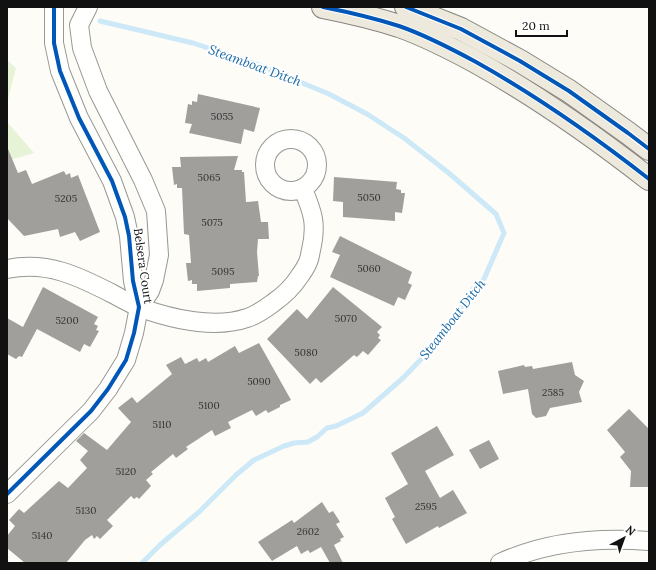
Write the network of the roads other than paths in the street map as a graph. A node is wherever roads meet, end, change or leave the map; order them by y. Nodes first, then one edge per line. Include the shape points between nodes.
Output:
1 (54, 7) edge
2 (88, 7) edge
3 (323, 7) edge
4 (406, 7) edge
5 (649, 149) edge
6 (649, 179) edge
7 (303, 189) dead end
8 (7, 269) edge
9 (139, 307) junction
10 (7, 494) edge
11 (649, 541) edge
12 (500, 563) edge

1 - 9 street, Belsera Court via 54,43 60,71 80,118 112,181 126,217 133,281
2 - 9 street, Belsera Court via 80,25 82,48 98,91 156,211 159,255 156,274 150,291
3 - 6 main road via 400,26 453,50 506,78 548,105 601,141
4 - 5 main road via 460,29 520,61 569,91
7 - 9 street via 314,221 314,238 308,262 296,282 282,297 248,318 229,323 175,319
8 - 9 street via 46,267 68,273
9 - 10 street, Belsera Court via 126,360 108,389 91,411
11 - 12 street via 582,541 549,546

